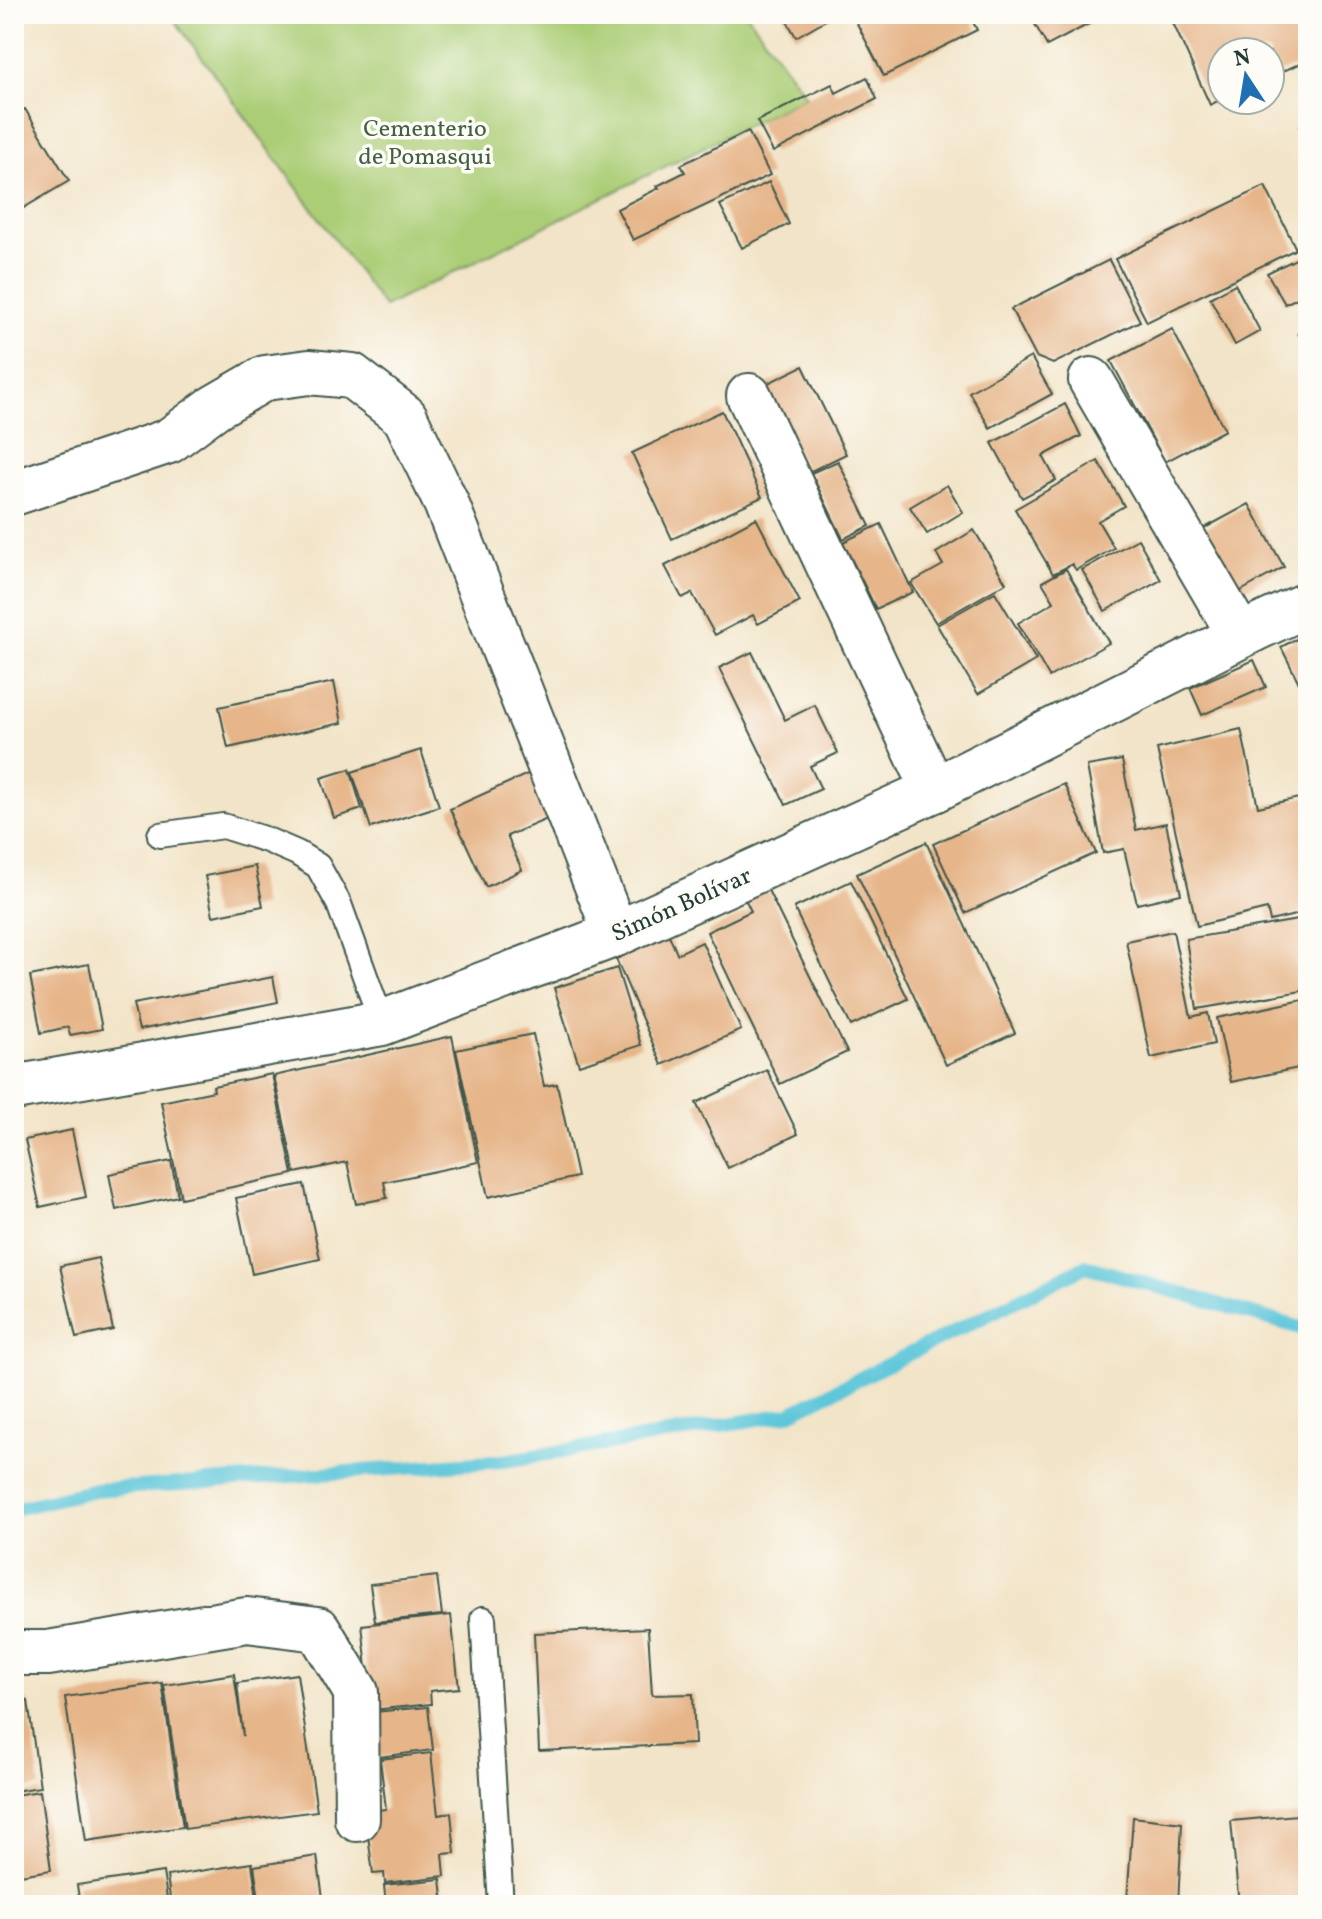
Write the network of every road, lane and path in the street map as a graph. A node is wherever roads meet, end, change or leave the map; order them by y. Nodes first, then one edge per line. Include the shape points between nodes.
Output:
1 (1091, 380) dead end
2 (749, 396) dead end
3 (14, 493) edge
4 (1308, 604) edge
5 (1252, 630) junction
6 (934, 790) junction
7 (160, 835) dead end
8 (616, 934) junction
9 (382, 1023) junction
10 (14, 1088) edge
11 (483, 1619) dead end
12 (14, 1653) edge
13 (357, 1819) dead end
14 (501, 1905) edge

1 - 5 street via 1238,632
2 - 6 street
3 - 8 street via 169,441 265,378 309,372 352,376 405,417 446,503
4 - 5 street, Simón Bolívar
5 - 6 street, Simón Bolívar
6 - 8 street, Simón Bolívar
7 - 9 lane via 223,826 287,848 318,866 339,904
8 - 9 street, Simón Bolívar
9 - 10 street, Simón Bolívar
11 - 14 lane
12 - 13 street via 48,1653 247,1620 318,1629 356,1692

